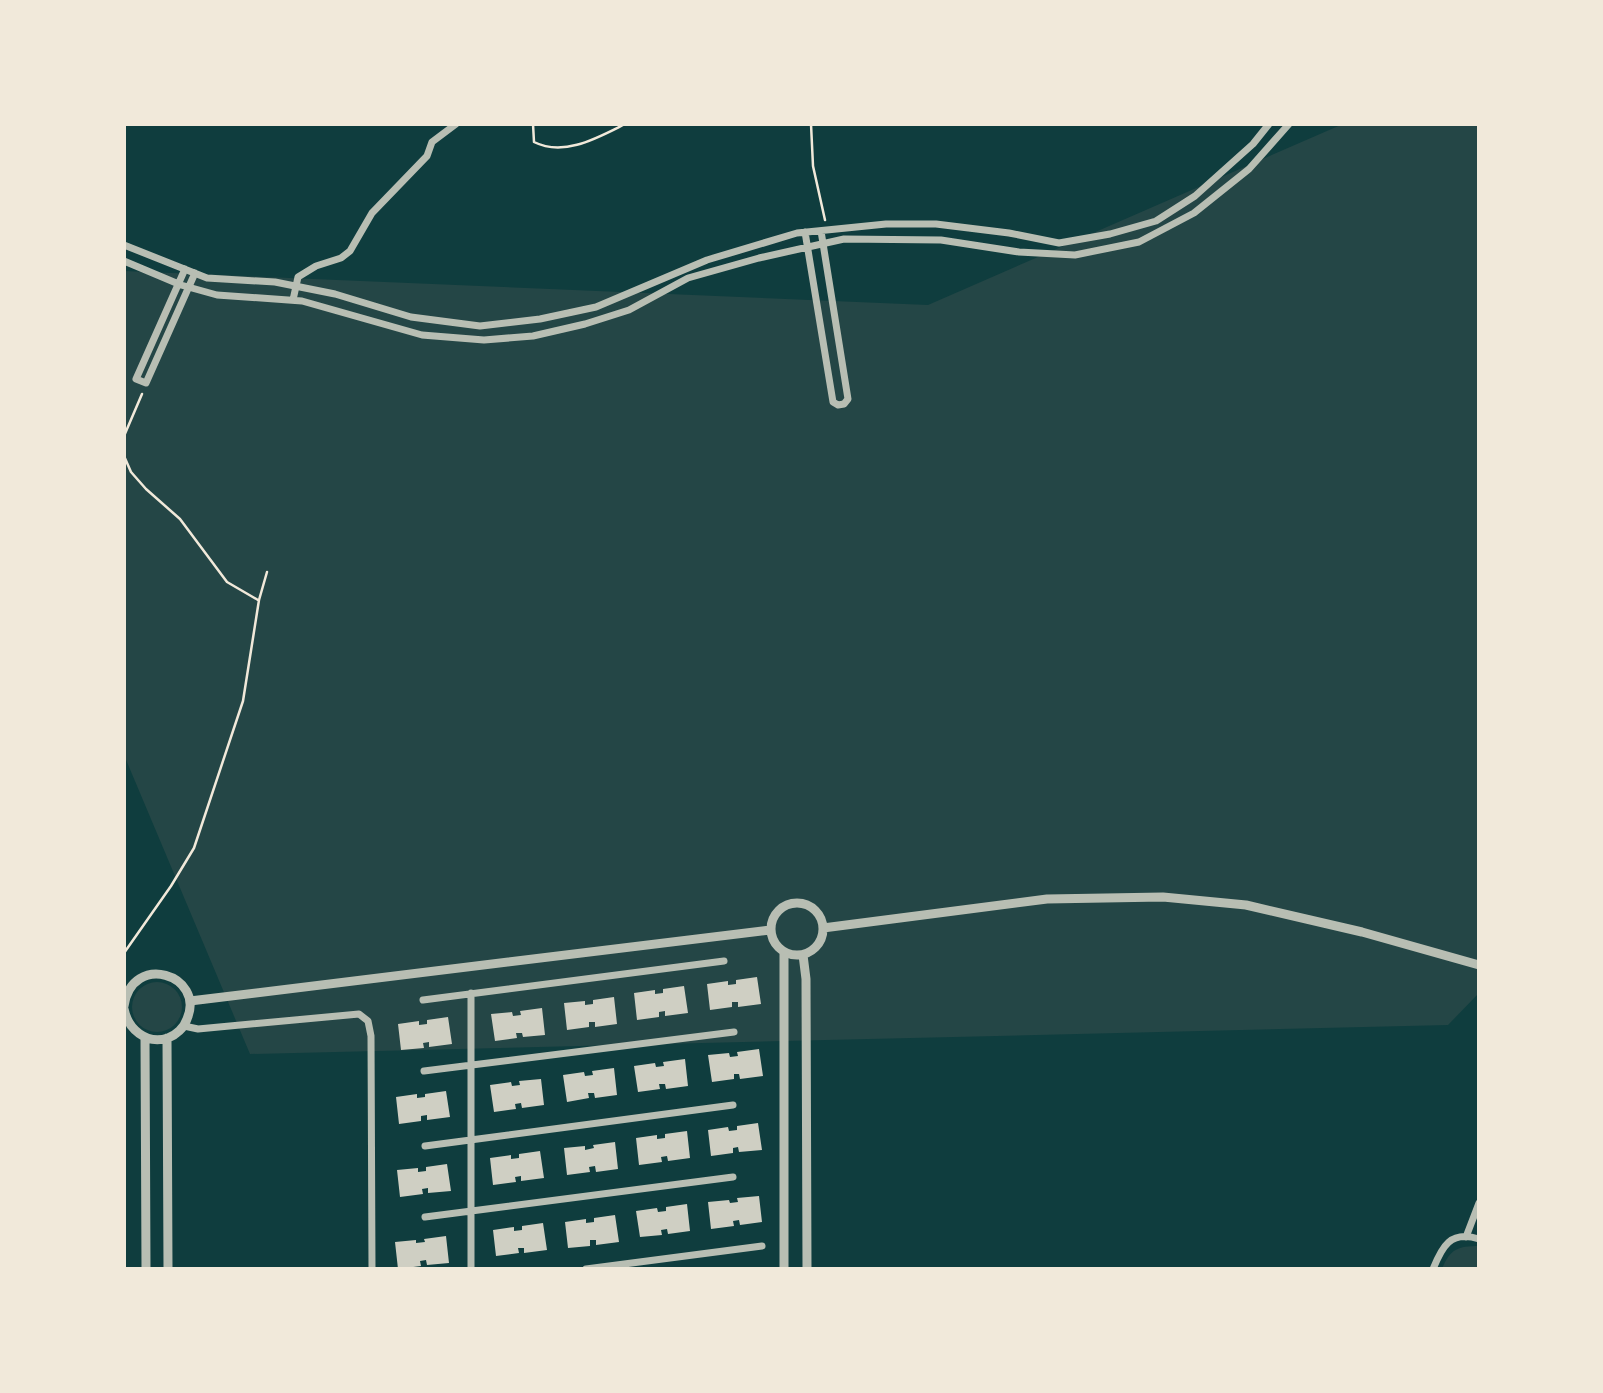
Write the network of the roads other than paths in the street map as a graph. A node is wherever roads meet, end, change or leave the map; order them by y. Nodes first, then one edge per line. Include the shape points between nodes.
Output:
1 (456, 124) edge
2 (1269, 124) edge
3 (1289, 124) edge
4 (824, 230) junction
5 (805, 232) junction
6 (823, 244) junction
7 (124, 245) edge
8 (808, 247) junction
9 (124, 261) edge
10 (185, 269) junction
11 (195, 273) junction
12 (178, 284) junction
13 (297, 286) junction
14 (189, 287) junction
15 (293, 300) junction
16 (823, 928) junction
17 (770, 930) junction
18 (784, 953) junction
19 (803, 955) junction
20 (724, 961) dead end
21 (1479, 964) edge
22 (471, 993) junction
23 (423, 999) dead end
24 (190, 1001) junction
25 (124, 1007) edge
26 (184, 1026) junction
27 (734, 1031) dead end
28 (145, 1037) junction
29 (167, 1038) junction
30 (471, 1065) junction
31 (424, 1071) dead end
32 (733, 1105) dead end
33 (471, 1139) junction
34 (425, 1146) dead end
35 (733, 1177) dead end
36 (1479, 1203) edge
37 (471, 1211) junction
38 (425, 1217) dead end
39 (1466, 1237) junction
40 (1479, 1239) edge
41 (762, 1246) dead end
42 (146, 1269) edge
43 (168, 1269) edge
44 (373, 1269) edge
45 (471, 1269) edge
46 (586, 1269) edge
47 (784, 1269) edge
48 (807, 1269) edge
49 (1433, 1269) edge

1 - 13 street via 432,142 427,156 372,213 350,251 298,276
2 - 4 street via 1195,196 1156,221 1110,233 1059,243 936,224
3 - 6 street via 1249,169 1194,213 1139,242 1075,255 941,240 844,239
4 - 5 street
4 - 6 street
5 - 8 street
5 - 13 street via 707,260 596,307 480,326 411,317
6 - 8 street
6 - 8 street via 848,399 844,404 833,402
7 - 10 street
8 - 15 street via 688,278 629,310 534,336 484,340 422,335
9 - 12 street
10 - 11 street
10 - 12 street
11 - 13 street
11 - 14 street
12 - 14 street
12 - 14 street via 136,379 146,383
13 - 15 street
14 - 15 street via 217,295
16 - 17 street via 816,911 800,903 782,907
16 - 19 street via 818,945
16 - 21 street via 1047,898 1163,897 1246,905
17 - 18 street
17 - 24 street
18 - 19 street
18 - 47 street
19 - 48 street
20 - 22 street
22 - 23 street
22 - 30 street
24 - 25 street via 179,982 159,974 138,979
24 - 26 street
25 - 28 street via 130,1026
26 - 29 street
26 - 44 street via 198,1029 359,1014 368,1021
27 - 30 street
28 - 29 street
28 - 42 street
29 - 43 street
30 - 31 street
30 - 33 street
32 - 33 street
33 - 34 street
33 - 37 street
35 - 37 street
36 - 39 street
37 - 38 street
37 - 45 street
39 - 40 street
39 - 49 street via 1443,1245
41 - 46 street

